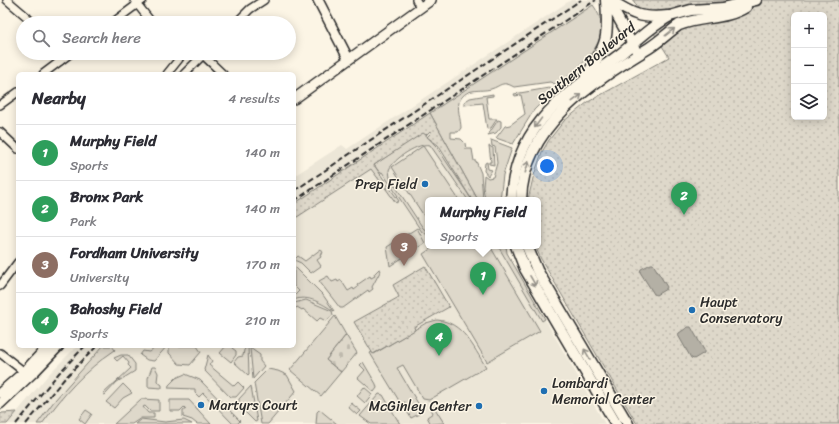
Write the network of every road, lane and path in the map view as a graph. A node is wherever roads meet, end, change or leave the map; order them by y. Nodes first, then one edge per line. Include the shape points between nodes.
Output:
1 (7, 0) edge
2 (264, 0) edge
3 (318, 0) edge
4 (431, 0) edge
5 (608, 0) edge
6 (756, 0) edge
7 (138, 1) edge
8 (418, 4) edge
9 (28, 16) edge
10 (120, 16) edge
11 (148, 16) edge
12 (243, 16) edge
13 (670, 16) junction
14 (632, 44) junction
15 (638, 54) junction
16 (348, 58) junction
17 (178, 60) edge
18 (198, 60) edge
19 (210, 60) edge
20 (60, 61) edge
21 (46, 72) edge
22 (169, 72) edge
23 (186, 72) edge
24 (221, 72) edge
25 (580, 84) junction
26 (296, 91) edge
27 (16, 93) edge
28 (296, 98) edge
29 (0, 105) edge
30 (0, 132) edge
31 (16, 147) edge
32 (512, 197) edge
33 (521, 197) edge
34 (517, 249) edge
35 (528, 249) edge
36 (16, 265) edge
37 (0, 286) edge
38 (46, 348) edge
39 (57, 348) edge
40 (0, 353) edge
41 (27, 374) junction
42 (0, 393) edge
43 (0, 404) edge
44 (616, 424) edge
45 (628, 424) edge

1 - 9 street
2 - 12 street
3 - 16 main road
4 - 8 main road
5 - 13 main road via 636,16
5 - 14 main road
5 - 25 main road via 606,41 601,54
6 - 13 main road, Southern Boulevard via 722,8 691,10
15 -> 6 main road, Southern Boulevard via 679,26 690,21 731,14
7 - 10 street
7 - 11 street
8 - 16 main road
13 - 14 main road, Southern Boulevard
14 - 15 main road
14 - 25 main road, Southern Boulevard
33 -> 15 main road, Southern Boulevard via 530,159 547,127 573,101
16 - 26 main road via 342,58
16 - 28 main road via 345,63
17 - 22 street
18 - 23 street
19 - 24 street
20 - 21 street
25 -> 32 main road, Southern Boulevard via 552,107 529,138 516,170
27 - 29 street
30 - 31 street
34 -> 44 main road via 525,269
45 -> 35 main road via 537,270
36 - 37 street
38 - 41 main road
39 - 41 main road
40 - 41 street
41 - 42 main road
41 - 43 main road

